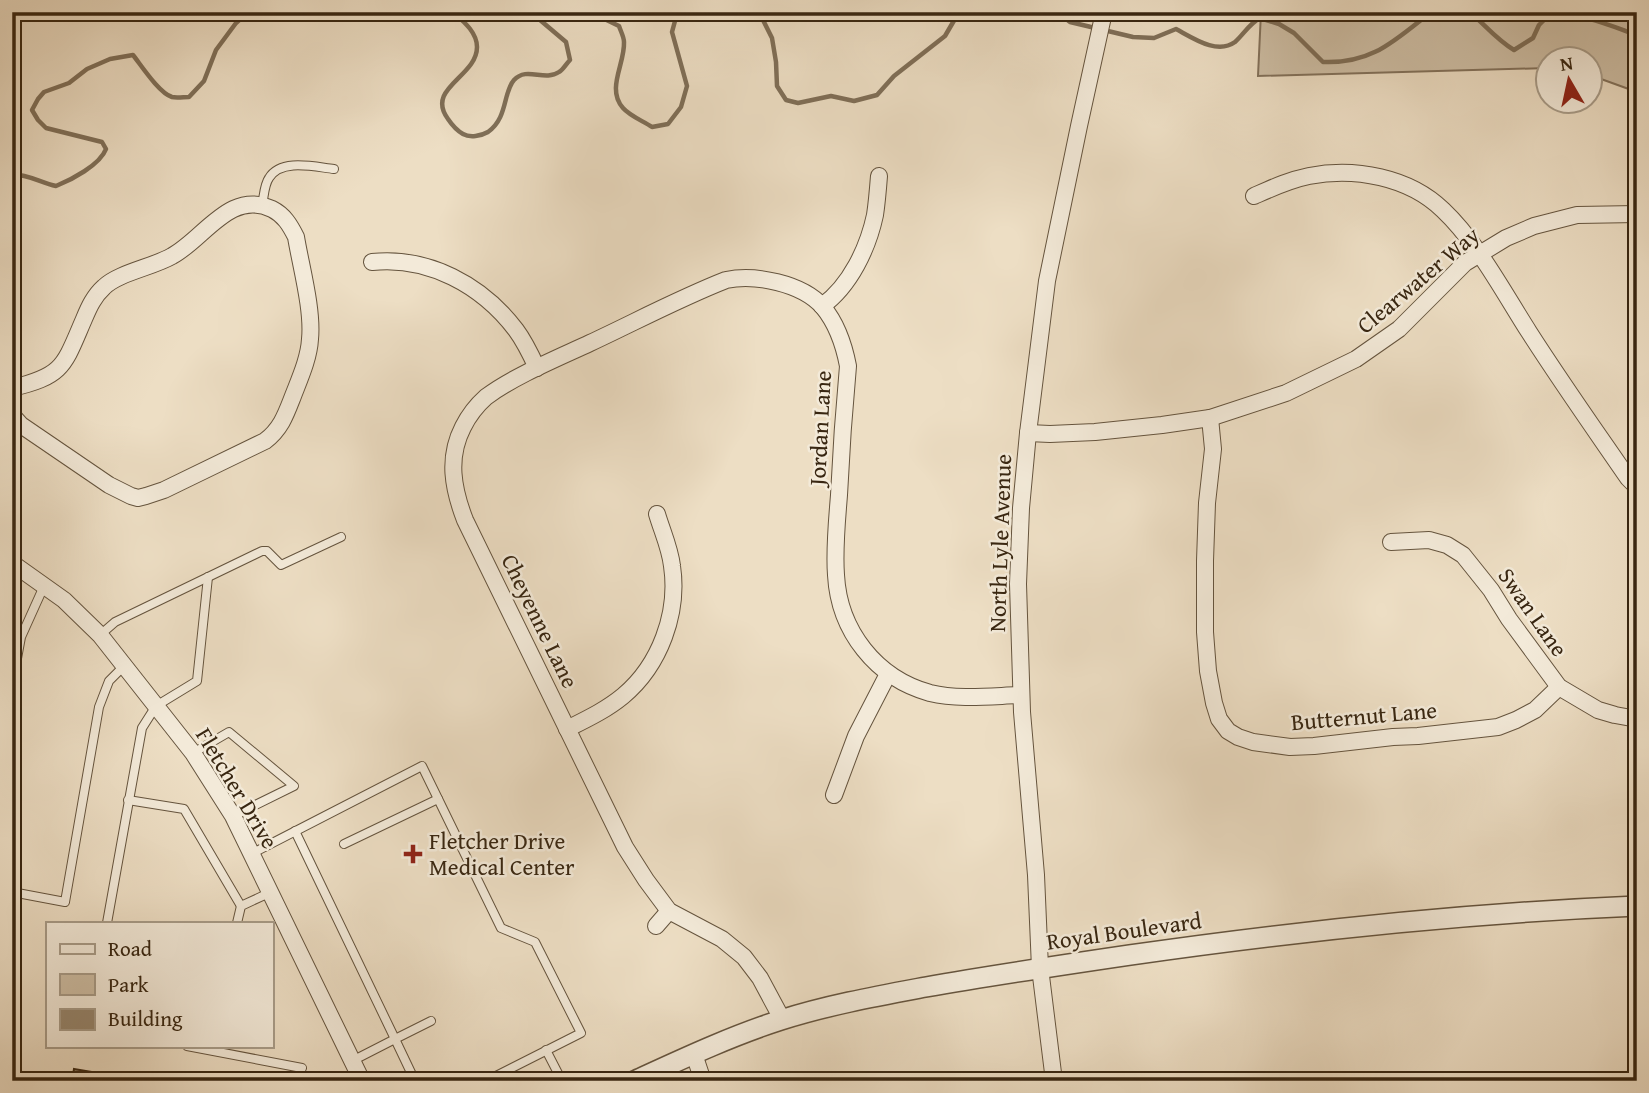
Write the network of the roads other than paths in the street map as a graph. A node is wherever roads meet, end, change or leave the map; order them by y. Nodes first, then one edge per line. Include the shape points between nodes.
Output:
1 (1104, 12) edge
2 (334, 169) dead end
3 (879, 176) dead end
4 (1254, 196) dead end
5 (262, 205) junction
6 (1637, 214) edge
7 (1478, 254) junction
8 (372, 262) dead end
9 (822, 306) junction
10 (537, 368) junction
11 (12, 388) edge
12 (12, 415) edge
13 (1210, 418) junction
14 (1028, 433) junction
15 (1637, 486) edge
16 (657, 514) dead end
17 (341, 537) dead end
18 (1391, 542) dead end
19 (12, 563) edge
20 (208, 577) junction
21 (44, 586) junction
22 (100, 635) junction
23 (123, 667) junction
24 (888, 674) junction
25 (12, 685) edge
26 (1559, 687) junction
27 (1021, 695) junction
28 (156, 706) junction
29 (1637, 719) edge
30 (567, 729) junction
31 (193, 752) junction
32 (834, 795) dead end
33 (438, 799) junction
34 (128, 800) junction
35 (233, 816) junction
36 (295, 831) junction
37 (344, 844) dead end
38 (251, 854) junction
39 (12, 892) edge
40 (269, 892) junction
41 (241, 906) junction
42 (1637, 906) edge
43 (669, 911) junction
44 (107, 922) edge
45 (237, 922) edge
46 (656, 926) dead end
47 (1040, 968) junction
48 (782, 1019) junction
49 (431, 1021) dead end
50 (395, 1039) junction
51 (214, 1048) edge
52 (547, 1050) junction
53 (694, 1054) junction
54 (352, 1061) junction
55 (302, 1068) dead end
56 (362, 1081) edge
57 (415, 1081) edge
58 (486, 1081) edge
59 (562, 1081) edge
60 (634, 1081) edge
61 (703, 1081) edge
62 (1054, 1081) edge

1 - 14 street, North Lyle Avenue via 1047,281
2 - 5 lane via 279,168 268,178
3 - 9 street via 875,214 863,253 840,289
4 - 7 street via 1309,176 1365,174 1388,179 1426,196 1444,211
5 - 11 street via 232,208 182,251 106,285 90,304 64,363 35,383
5 - 12 street via 280,214 296,237 311,338 283,420 265,441 138,498 119,492
6 - 7 street, Clearwater Way via 1577,215 1550,221
7 - 13 street, Clearwater Way via 1399,329 1356,359 1286,393
7 - 15 street
8 - 10 street via 402,261 466,283 515,329
9 - 10 street, Jordan Lane via 812,297 767,279 739,277
9 - 24 street, Jordan Lane via 837,329 848,366 835,555 838,595 851,631
10 - 30 street, Cheyenne Lane via 496,390 475,408 454,452 454,484 465,520
13 - 14 street, Clearwater Way via 1095,432
13 - 26 street, Butternut Lane via 1213,449 1207,503 1205,632 1214,703 1228,731 1253,741 1314,747 1497,727 1535,710
14 - 27 street, North Lyle Avenue via 1018,584
16 - 30 street via 674,576 671,617 658,651 623,696
17 - 20 lane via 281,565 262,551
18 - 26 street, Swan Lane via 1429,540 1463,555
19 - 21 street, Fletcher Drive
20 - 22 lane via 115,622
20 - 28 lane via 197,681
21 - 22 street, Fletcher Drive
21 - 25 lane via 21,637
22 - 23 street, Fletcher Drive
23 - 28 street, Fletcher Drive
23 - 39 lane via 109,681 99,707 65,902
24 - 27 street, Jordan Lane via 939,694
24 - 32 street via 856,736
26 - 29 street, Swan Lane via 1598,710
27 - 47 street, North Lyle Avenue
28 - 31 street, Fletcher Drive
28 - 34 lane via 142,728
30 - 43 street, Cheyenne Lane via 625,848
31 - 35 street, Fletcher Drive
31 - 35 lane via 229,732 294,786
33 - 36 lane via 422,766
33 - 37 lane
33 - 52 lane via 501,928 535,942 581,1033
34 - 41 lane via 184,809
34 - 44 lane
35 - 38 street, Fletcher Drive
36 - 38 lane
36 - 50 lane
38 - 40 street, Fletcher Drive
40 - 41 lane
40 - 54 street, Fletcher Drive
41 - 45 lane
42 - 47 street, Royal Boulevard via 1360,925
43 - 46 street
43 - 48 street, Cheyenne Lane via 722,939 744,957
47 - 48 street, Royal Boulevard via 881,995
47 - 62 street, North Lyle Avenue
48 - 53 street, Royal Boulevard
49 - 50 lane
50 - 54 lane
50 - 57 lane
51 - 55 lane
52 - 58 lane
52 - 59 lane
53 - 60 street, Royal Boulevard
53 - 61 street
54 - 56 street, Fletcher Drive

